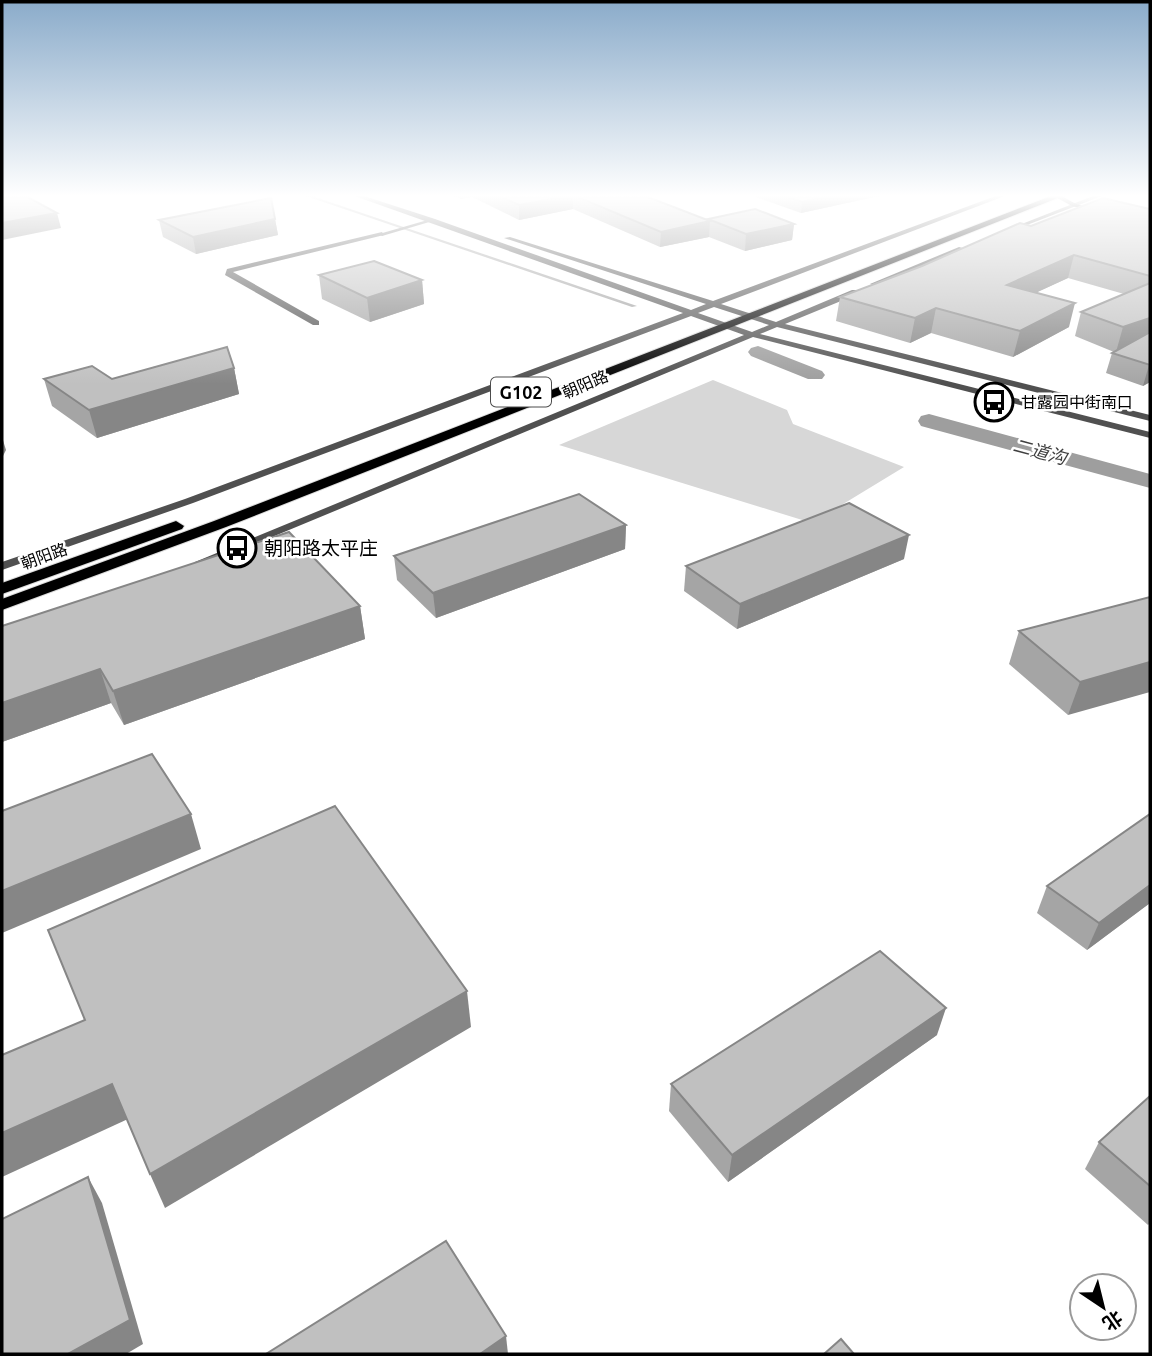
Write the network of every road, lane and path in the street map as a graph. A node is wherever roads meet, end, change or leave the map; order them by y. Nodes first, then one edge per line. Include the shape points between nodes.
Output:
1 (285, 257) edge
2 (534, 257) edge
3 (567, 257) edge
4 (836, 257) edge
5 (871, 257) edge
6 (900, 257) edge
7 (941, 257) edge
8 (710, 304) junction
9 (731, 310) junction
10 (685, 313) junction
11 (751, 316) junction
12 (707, 320) junction
13 (316, 323) dead end
14 (775, 324) junction
15 (727, 326) junction
16 (750, 334) junction
17 (1150, 418) edge
18 (1150, 435) edge
19 (2, 566) edge
20 (188, 567) edge
21 (2, 589) edge
22 (2, 605) edge

1 - 13 street via 230,271 229,275
2 - 10 street
3 - 8 street
4 - 8 street, 朝阳路
5 - 9 highway, 朝阳路 / G102
6 - 11 highway, 朝阳路 / G102
7 - 14 street, 朝阳路
8 - 9 street
8 - 10 street, 朝阳路
9 - 11 street
9 - 12 highway, 朝阳路 / G102
10 - 12 street
10 - 19 street, 朝阳路
11 - 14 street
11 - 15 highway, 朝阳路 / G102
12 - 15 street
12 - 21 highway, 朝阳路 / G102
14 - 16 street, 朝阳路
14 - 17 street
15 - 16 street
15 - 22 highway, 朝阳路 / G102
16 - 18 street
16 - 20 street, 朝阳路

